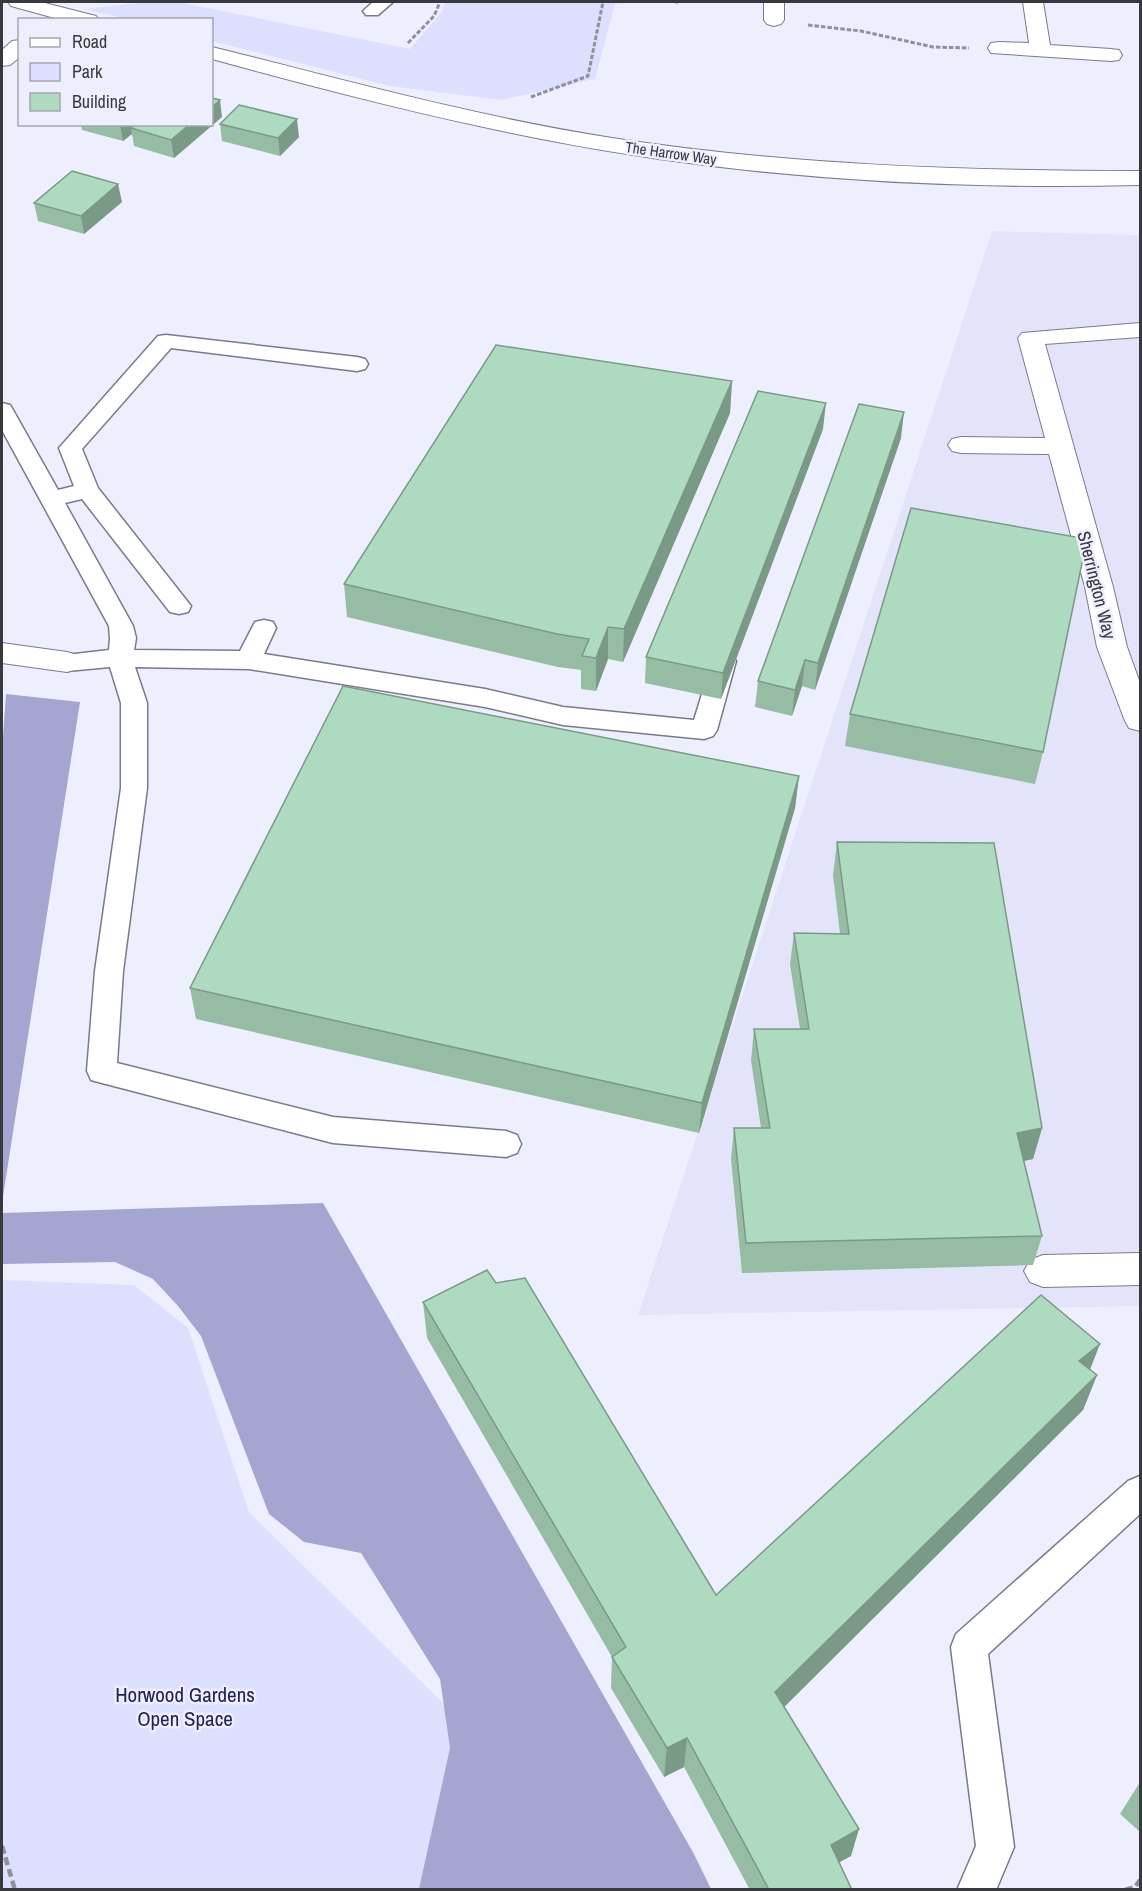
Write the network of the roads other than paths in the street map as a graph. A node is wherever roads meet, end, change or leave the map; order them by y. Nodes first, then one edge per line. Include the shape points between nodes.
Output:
1 (18, 2) edge
2 (1033, 2) edge
3 (58, 16) edge
4 (74, 18) edge
5 (18, 48) edge
6 (999, 48) road end
7 (1040, 50) junction
8 (213, 53) edge
9 (1111, 55) dead end
10 (2, 60) edge
11 (1140, 178) edge
12 (1140, 330) edge
13 (357, 364) dead end
14 (2, 410) edge
15 (961, 445) dead end
16 (1062, 446) junction
17 (87, 489) junction
18 (51, 499) junction
19 (179, 606) dead end
20 (264, 628) dead end
21 (731, 640) edge
22 (2, 653) edge
23 (120, 658) junction
24 (249, 660) junction
25 (67, 662) joint
26 (1140, 721) edge
27 (506, 1144) dead end
28 (1140, 1269) edge
29 (1042, 1271) edge
30 (1140, 1492) edge
31 (976, 1890) edge

1 - 3 street
2 - 7 street
3 - 4 street
5 - 10 street
6 - 7 street
7 - 9 street
8 - 11 street, The Harrow Way via 418,106 666,153 873,173
12 - 16 street, Sherrington Way via 1031,338
13 - 17 lane via 166,340 70,448
14 - 18 lane
15 - 16 street
16 - 26 street, Sherrington Way via 1112,647
17 - 18 lane
17 - 19 lane
18 - 23 lane via 121,626
20 - 24 lane
21 - 24 lane via 704,730 563,716 485,698
22 - 25 street
23 - 24 lane
23 - 25 lane
23 - 27 lane via 134,703 134,788 109,971 102,1071 333,1130
28 - 29 street
30 - 31 lane via 969,1647 995,1847

